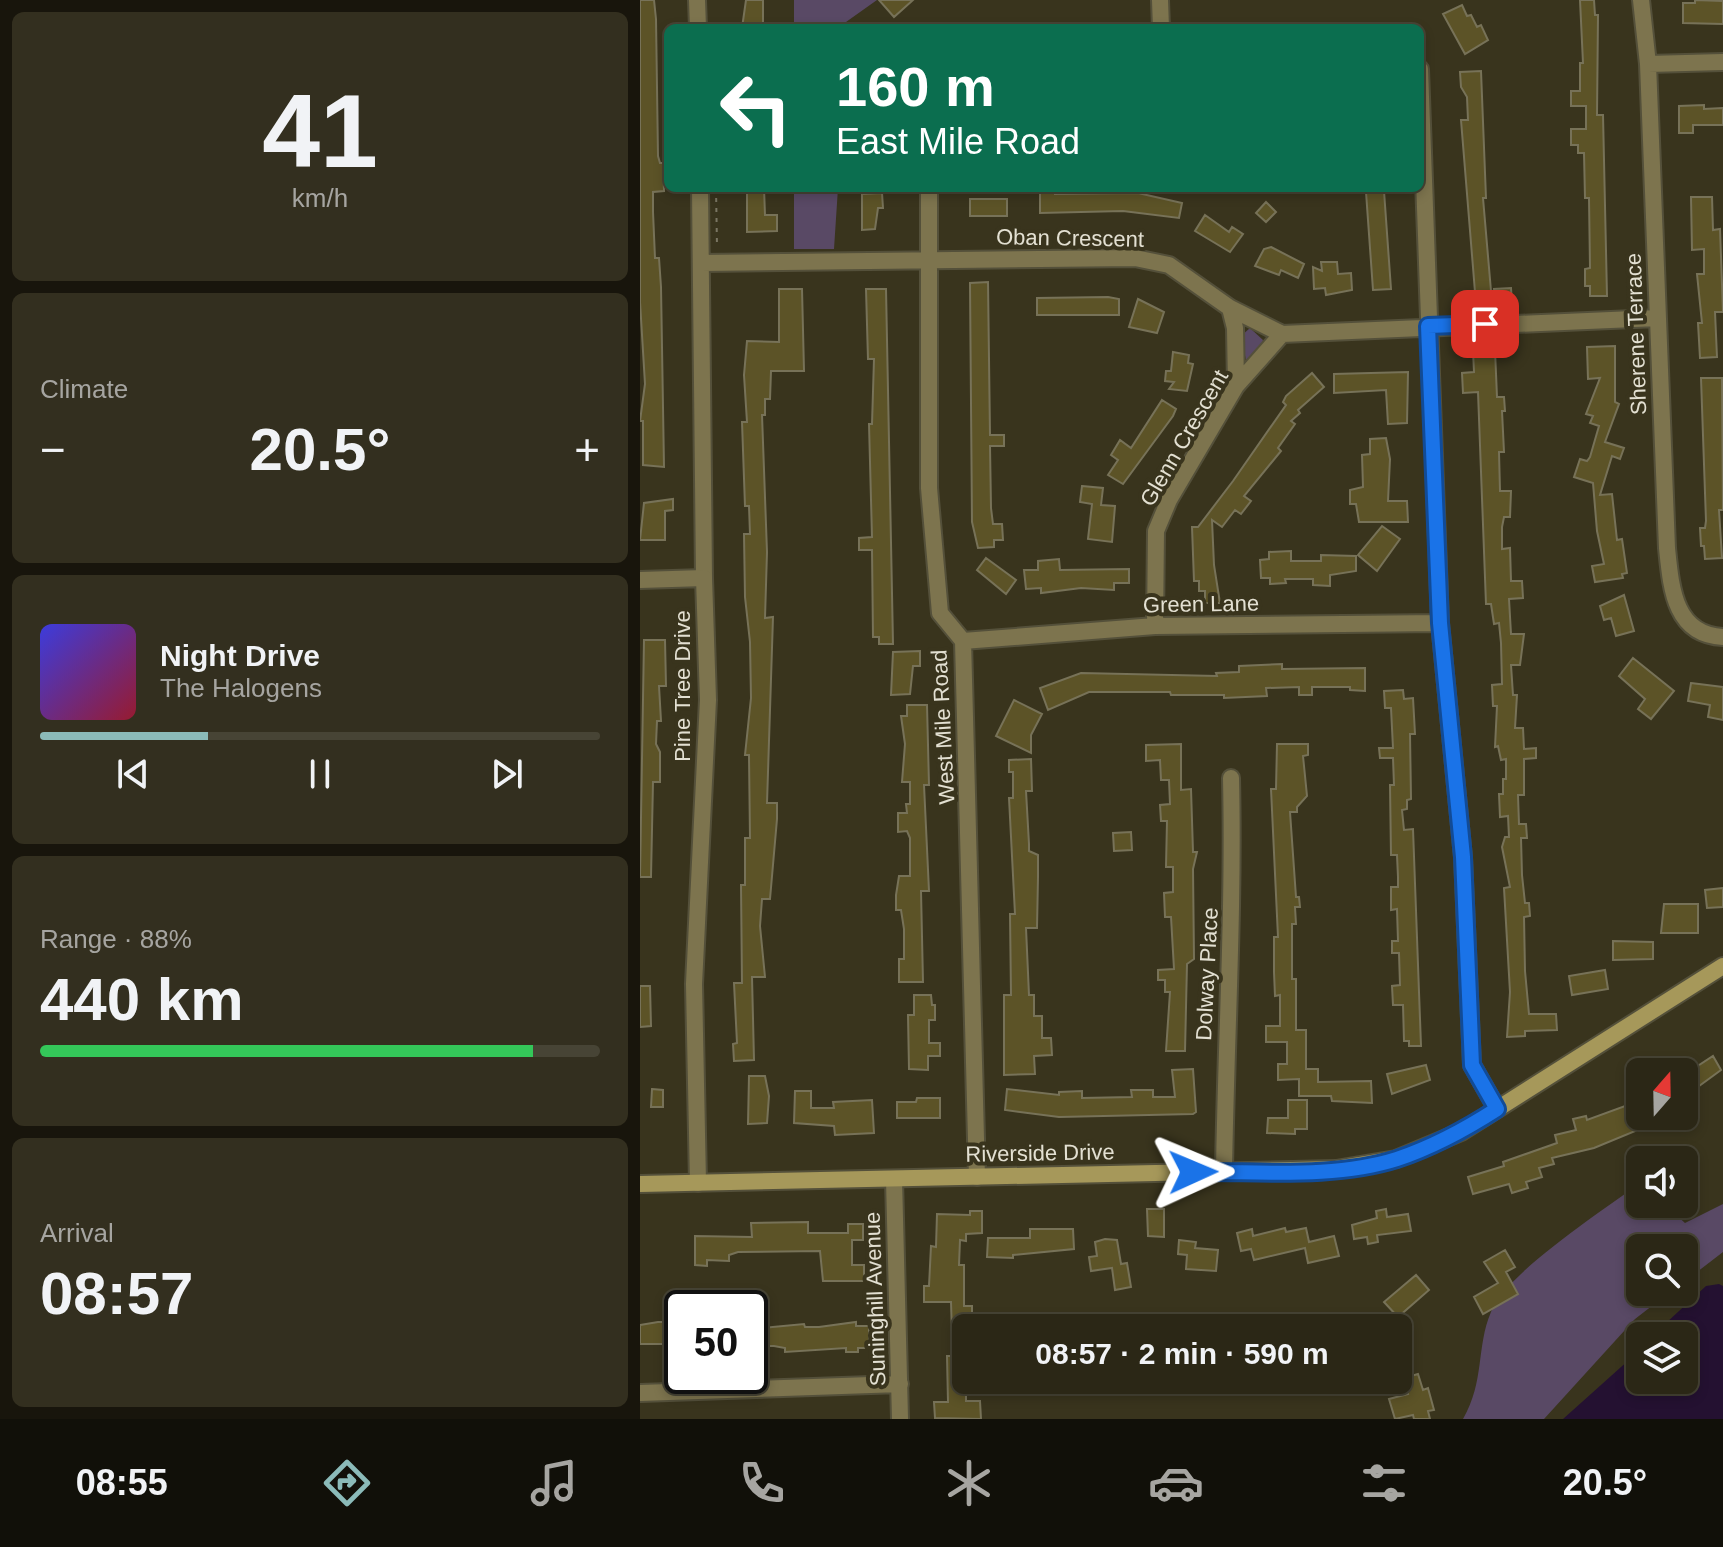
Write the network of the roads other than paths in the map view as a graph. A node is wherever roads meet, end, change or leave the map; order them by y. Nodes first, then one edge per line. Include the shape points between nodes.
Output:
1 (697, 0) edge
2 (1160, 0) edge
3 (1641, 0) edge
4 (698, 24) edge
5 (1161, 24) edge
6 (1723, 62) edge
7 (1648, 64) junction
8 (700, 192) edge
9 (929, 192) edge
10 (1424, 192) edge
11 (929, 259) junction
12 (701, 263) junction
13 (1230, 308) junction
14 (1657, 318) junction
15 (1428, 326) junction
16 (1282, 334) junction
17 (1236, 386) junction
18 (704, 578) junction
19 (640, 580) edge
20 (1440, 623) junction
21 (1155, 626) junction
22 (1723, 637) edge
23 (963, 641) junction
24 (1231, 778) dead end
25 (1723, 966) edge
26 (1497, 1109) junction
27 (1224, 1171) junction
28 (977, 1177) junction
29 (894, 1179) junction
30 (698, 1183) junction
31 (640, 1184) edge
32 (900, 1384) junction
33 (640, 1393) edge
34 (900, 1419) edge

1 - 4 street
2 - 5 street
3 - 7 street, Sherene Terrace
6 - 7 street
7 - 14 street, Sherene Terrace
8 - 12 street, Pine Tree Drive
9 - 11 street, West Mile Road
10 - 15 street
11 - 12 street, Oban Crescent
11 - 13 street, Oban Crescent via 1135,258 1169,265
11 - 23 street, West Mile Road via 929,488 940,613
12 - 18 street, Pine Tree Drive
13 - 16 street, Oban Crescent
13 - 17 street
14 - 15 street, Oban Crescent
14 - 22 street, Sherene Terrace via 1672,594 1688,626
15 - 16 street, Oban Crescent
15 - 20 street
16 - 17 street, Glenn Crescent
17 - 21 street, Glenn Crescent via 1156,531
18 - 19 street
18 - 30 street, Pine Tree Drive via 708,700 694,984
20 - 21 street, Green Lane
20 - 26 street via 1463,857 1472,1065
21 - 23 street, Green Lane
23 - 28 street, West Mile Road
24 - 27 street, Dolway Place
25 - 26 main road, Riverside Drive
26 - 27 main road, Riverside Drive via 1461,1132 1396,1159 1336,1169
27 - 28 main road, Riverside Drive
28 - 29 main road, Riverside Drive
29 - 30 main road, Riverside Drive
29 - 32 street, Suninghill Avenue
30 - 31 main road, Riverside Drive
32 - 33 street
32 - 34 street, Suninghill Avenue

